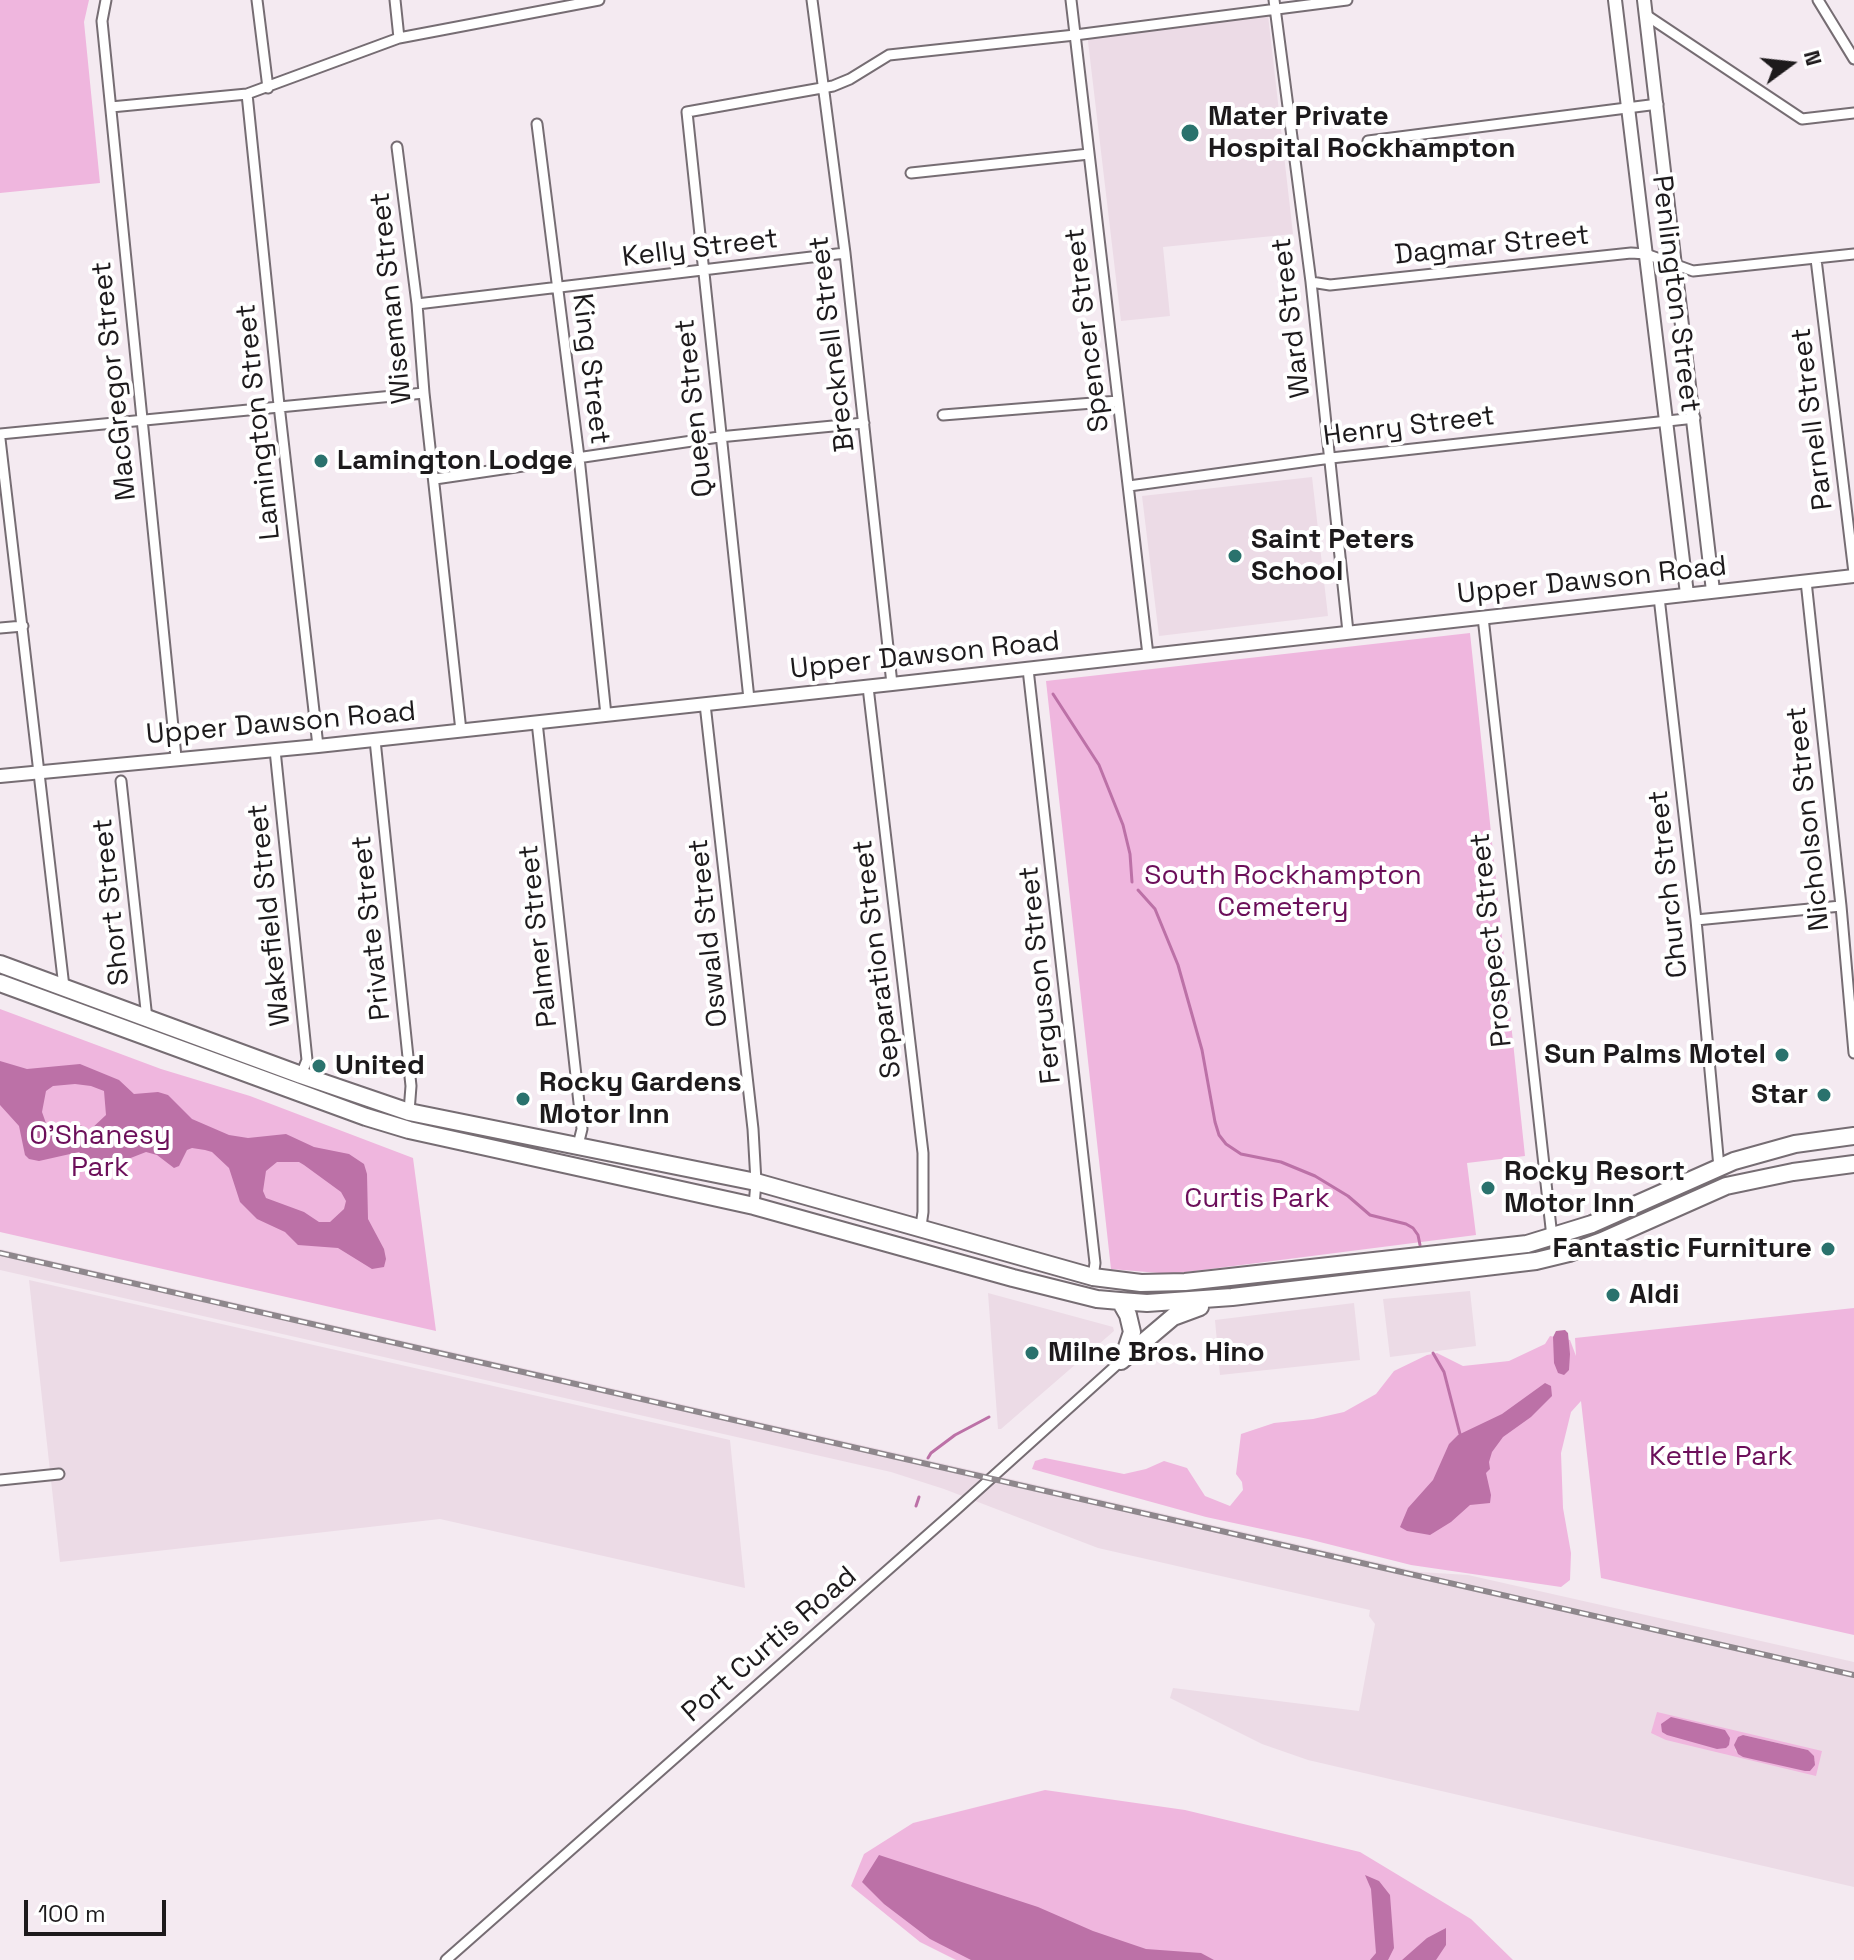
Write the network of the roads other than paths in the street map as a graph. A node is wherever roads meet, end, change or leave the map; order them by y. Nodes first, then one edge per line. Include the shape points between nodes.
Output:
1 (106, 0) edge
2 (257, 0) edge
3 (395, 0) edge
4 (531, 0) edge
5 (599, 0) edge
6 (812, 0) edge
7 (1071, 0) edge
8 (1347, 0) edge
9 (1615, 0) edge
10 (1644, 0) edge
11 (1818, 0) edge
12 (1275, 4) edge
13 (532, 12) junction
14 (1646, 15) junction
15 (1075, 35) junction
16 (399, 38) junction
17 (1854, 59) edge
18 (268, 88) junction
19 (822, 89) junction
20 (247, 94) junction
21 (1658, 104) junction
22 (111, 107) junction
23 (1627, 108) junction
24 (1854, 113) edge
25 (537, 124) dead end
26 (1368, 141) dead end
27 (397, 147) dead end
28 (1089, 154) junction
29 (911, 173) dead end
30 (845, 253) junction
31 (1646, 254) junction
32 (1854, 254) edge
33 (1816, 259) junction
34 (1676, 264) junction
35 (703, 271) junction
36 (1311, 282) junction
37 (558, 288) junction
38 (417, 304) junction
39 (424, 393) junction
40 (1118, 401) junction
41 (279, 405) junction
42 (943, 415) dead end
43 (1695, 418) junction
44 (141, 420) junction
45 (1666, 420) junction
46 (864, 423) junction
47 (0, 436) edge
48 (719, 437) junction
49 (579, 457) junction
50 (1331, 458) junction
51 (435, 479) junction
52 (1129, 486) junction
53 (3, 491) edge
54 (1854, 574) edge
55 (1806, 581) junction
56 (1713, 591) junction
57 (1687, 594) junction
58 (1659, 597) junction
59 (1483, 617) junction
60 (23, 626) junction
61 (0, 628) edge
62 (1348, 632) junction
63 (1148, 655) junction
64 (1028, 669) junction
65 (892, 684) junction
66 (868, 687) junction
67 (749, 699) junction
68 (705, 704) junction
69 (606, 715) junction
70 (537, 722) junction
71 (461, 731) junction
72 (375, 740) junction
73 (318, 746) junction
74 (275, 750) junction
75 (176, 757) junction
76 (40, 771) junction
77 (0, 776) edge
78 (121, 781) dead end
79 (1841, 906) junction
80 (1696, 920) junction
81 (0, 964) edge
82 (0, 983) edge
83 (64, 987) junction
84 (147, 1019) junction
85 (1854, 1053) edge
86 (301, 1075) junction
87 (409, 1112) junction
88 (1854, 1136) edge
89 (578, 1145) junction
90 (1854, 1164) edge
91 (1719, 1167) junction
92 (756, 1182) junction
93 (754, 1206) junction
94 (921, 1226) junction
95 (1552, 1237) junction
96 (1555, 1257) junction
97 (1093, 1277) junction
98 (1232, 1297) junction
99 (1120, 1301) junction
100 (1121, 1361) junction
101 (59, 1474) dead end
102 (0, 1480) edge
103 (812, 1637) junction
104 (821, 1648) dead end
105 (446, 1960) edge

1 - 22 street, MacGregor Street via 102,21
2 - 18 street
3 - 16 street
4 - 13 street
5 - 13 street
6 - 19 street, Brecknell Street
7 - 15 street, Spencer Street
8 - 12 street
9 - 23 street, Penlington Street
10 - 14 street, Penlington Street
11 - 17 street
12 - 15 street
12 - 36 street, Ward Street
13 - 16 street
14 - 21 street, Penlington Street
14 - 24 street via 1802,119
15 - 19 street via 889,55
15 - 28 street, Spencer Street
16 - 18 street
18 - 20 street
19 - 30 street, Brecknell Street
19 - 35 street, Queen Street via 687,112
20 - 22 street
20 - 41 street, Lamington Street
21 - 23 street
21 - 34 street, Penlington Street
22 - 44 street, MacGregor Street
23 - 26 street
23 - 31 street, Penlington Street
25 - 37 street, King Street
27 - 38 street, Wiseman Street
28 - 29 street
28 - 40 street, Spencer Street
30 - 35 street, Kelly Street
30 - 46 street, Brecknell Street
31 - 34 street, Dagmar Street
31 - 36 street, Dagmar Street via 1330,285
31 - 45 street, Penlington Street
32 - 33 street, Dagmar Street
33 - 34 street, Dagmar Street via 1701,271
33 - 54 street, Parnell Street
34 - 43 street, Penlington Street
35 - 37 street, Kelly Street
35 - 48 street, Queen Street
36 - 50 street, Ward Street
37 - 38 street, Kelly Street
37 - 49 street, King Street
38 - 39 street, Wiseman Street
39 - 41 street
39 - 51 street, Wiseman Street
40 - 42 street
40 - 52 street, Spencer Street
41 - 44 street
41 - 73 street, Lamington Street
43 - 45 street, Henry Street
43 - 56 street, Penlington Street
44 - 47 street
44 - 75 street, MacGregor Street
45 - 50 street, Henry Street
45 - 57 street, Penlington Street
46 - 48 street
46 - 65 street, Brecknell Street
47 - 53 street
48 - 49 street
48 - 67 street, Queen Street
49 - 51 street
49 - 69 street, King Street
50 - 52 street, Henry Street
50 - 62 street, Ward Street
51 - 71 street, Wiseman Street
52 - 63 street, Spencer Street
53 - 60 street
54 - 55 street, Upper Dawson Road
55 - 56 street, Upper Dawson Road
55 - 79 street, Nicholson Street
56 - 57 street, Upper Dawson Road
57 - 58 street, Upper Dawson Road
58 - 59 street, Upper Dawson Road
58 - 80 street, Church Street
59 - 62 street, Upper Dawson Road
59 - 95 street, Prospect Street
60 - 61 street
60 - 76 street
62 - 63 street, Upper Dawson Road
63 - 64 street, Upper Dawson Road
64 - 65 street, Upper Dawson Road
64 - 97 street, Ferguson Street
65 - 66 street, Upper Dawson Road
66 - 67 street, Upper Dawson Road
66 - 94 street, Separation Street via 923,1153
67 - 68 street, Upper Dawson Road
68 - 69 street, Upper Dawson Road
68 - 92 street, Oswald Street
69 - 70 street, Upper Dawson Road
70 - 71 street, Upper Dawson Road
70 - 89 street, Palmer Street via 582,1129
71 - 72 street, Upper Dawson Road
72 - 73 street, Upper Dawson Road
72 - 87 street, Private Street via 411,1086
73 - 74 street, Upper Dawson Road
74 - 75 street, Upper Dawson Road
74 - 86 street, Wakefield Street via 307,1060
75 - 76 street, Upper Dawson Road
76 - 77 street, Upper Dawson Road
76 - 83 street
78 - 84 street, Short Street
79 - 80 street
79 - 85 street, Nicholson Street
80 - 91 street, Church Street
81 - 83 highway
82 - 93 highway via 409,1130
83 - 84 highway
84 - 86 highway
86 - 87 highway
87 - 89 highway
88 - 91 highway via 1782,1147
89 - 92 highway
90 - 96 highway via 1726,1186
91 - 95 highway via 1616,1215
92 - 93 street, Oswald Street
92 - 94 highway
93 - 99 highway
94 - 97 highway
95 - 96 highway, Prospect Street
95 - 97 highway via 1501,1248 1185,1282
96 - 98 highway
98 - 99 highway
98 - 100 highway via 1173,1317
99 - 100 highway via 1132,1332
100 - 103 street, Port Curtis Road
101 - 102 street
103 - 104 street
103 - 105 street, Port Curtis Road

